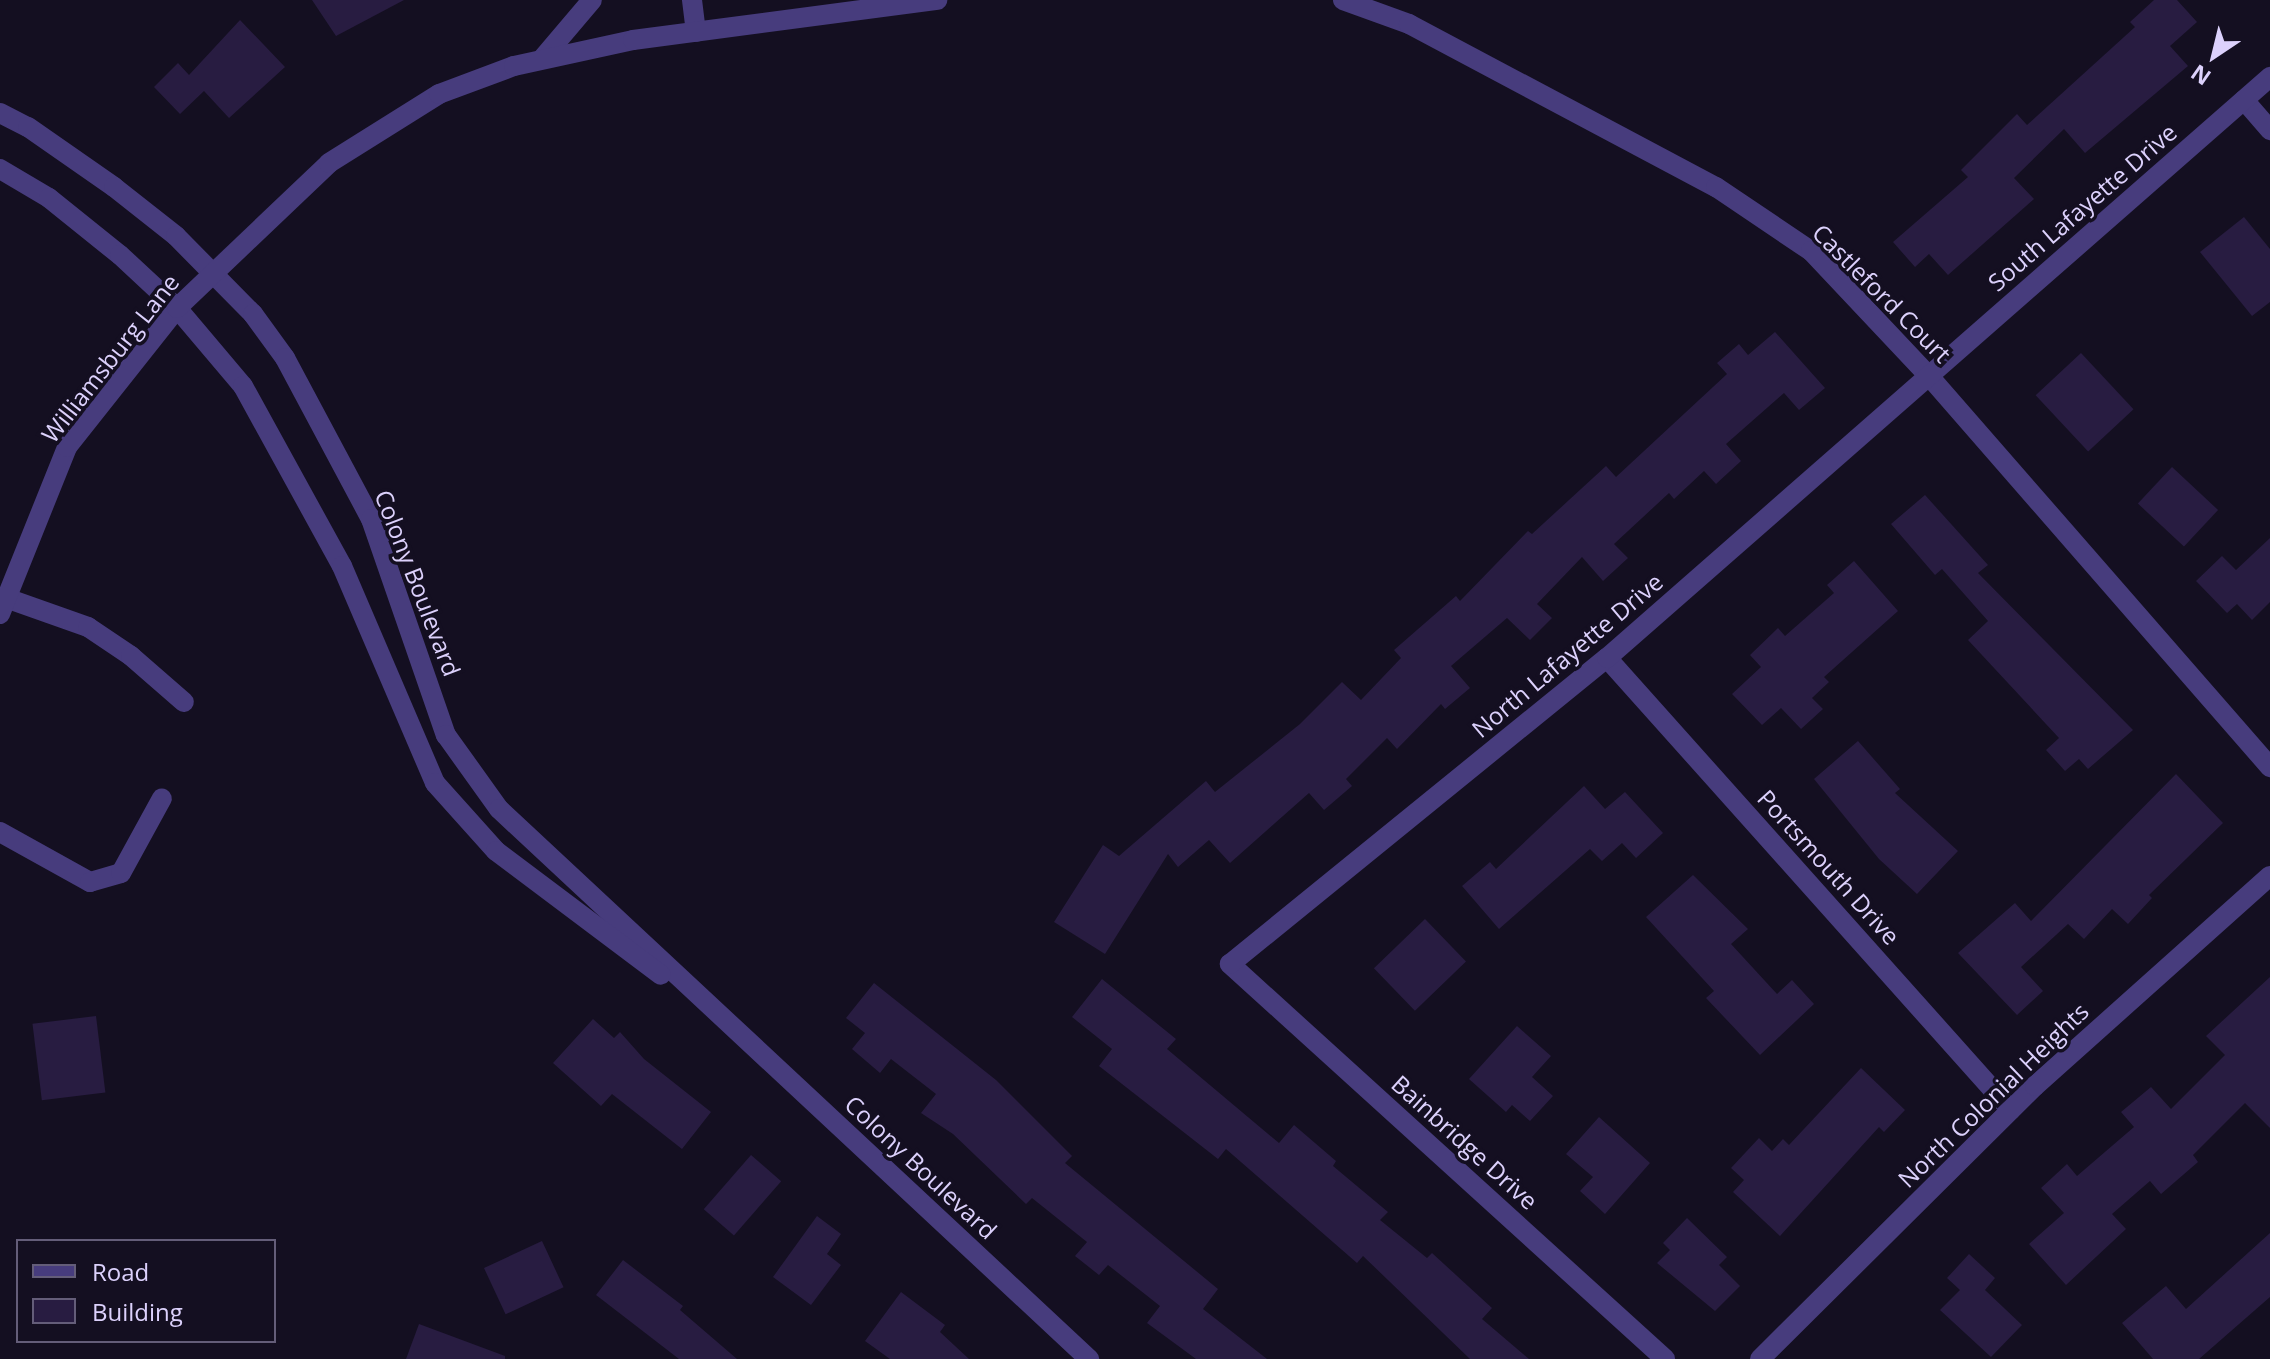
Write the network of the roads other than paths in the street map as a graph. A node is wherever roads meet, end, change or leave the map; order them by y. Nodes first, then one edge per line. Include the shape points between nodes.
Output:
1 (592, 0) edge
2 (692, 0) edge
3 (937, 0) edge
4 (1343, 0) edge
5 (696, 32) junction
6 (542, 59) junction
7 (2270, 77) edge
8 (2244, 100) junction
9 (0, 113) edge
10 (2270, 130) edge
11 (0, 169) edge
12 (212, 271) junction
13 (177, 308) junction
14 (1929, 376) junction
15 (3, 606) edge
16 (1607, 658) junction
17 (184, 702) dead end
18 (2270, 767) edge
19 (162, 798) dead end
20 (0, 832) edge
21 (2270, 876) edge
22 (1230, 964) joint
23 (718, 1013) junction
24 (2011, 1110) junction
25 (1089, 1359) edge
26 (1665, 1359) edge
27 (1760, 1359) edge

1 - 6 street
2 - 5 street
3 - 5 street
4 - 14 street, Castleford Court via 1409,24 1716,187 1811,251
5 - 6 street
6 - 12 street, Williamsburg Lane via 439,94 329,163
7 - 8 street, South Lafayette Drive
8 - 10 street
8 - 14 street, South Lafayette Drive
9 - 12 street, Colony Boulevard via 114,187
11 - 13 street, Colony Boulevard via 49,198
12 - 13 street, Williamsburg Lane
12 - 23 street, Colony Boulevard via 285,358 371,519 446,735 499,809
13 - 15 street, Williamsburg Lane via 67,447
13 - 23 street, Colony Boulevard via 243,386 342,566 435,783 496,851
14 - 16 street, North Lafayette Drive
14 - 18 street, Castleford Court
15 - 17 street via 88,627
16 - 22 street, North Lafayette Drive
16 - 24 street, Portsmouth Drive
19 - 20 street via 121,873 90,882
21 - 24 street, North Colonial Heights
22 - 26 street, Bainbridge Drive
23 - 25 street, Colony Boulevard
24 - 27 street, North Colonial Heights

